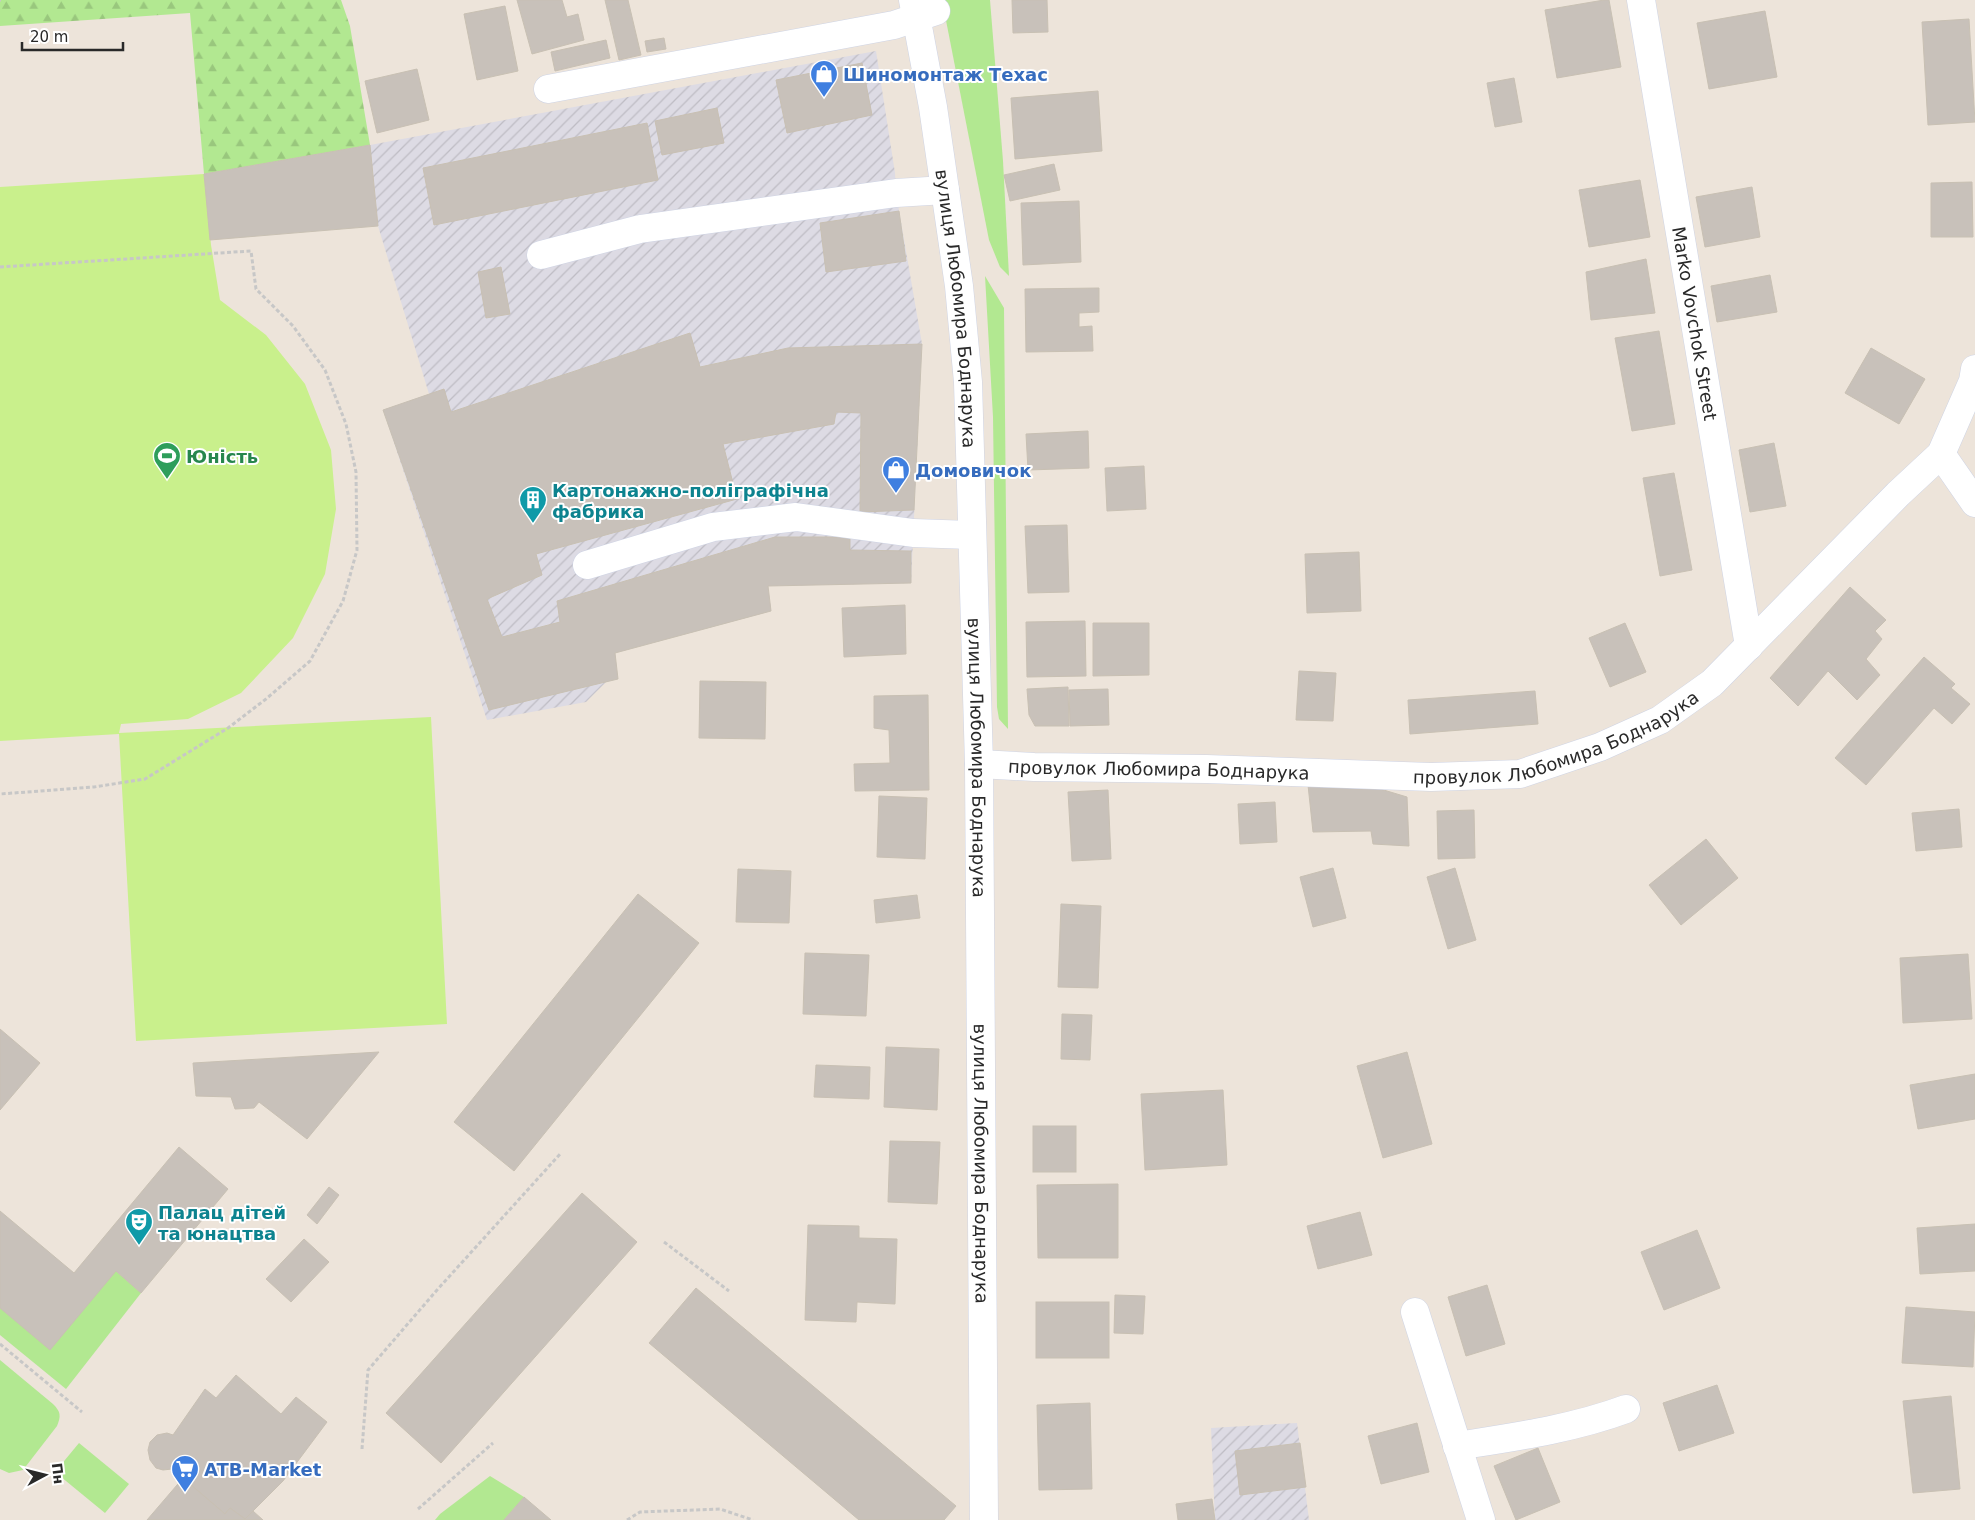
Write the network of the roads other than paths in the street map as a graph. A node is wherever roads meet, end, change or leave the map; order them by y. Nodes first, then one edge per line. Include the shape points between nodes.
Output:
1 (1642, 0) edge
2 (922, 10) edge
3 (548, 90) dead end
4 (945, 190) junction
5 (541, 255) dead end
6 (1975, 369) edge
7 (1941, 454) junction
8 (1975, 504) edge
9 (971, 535) junction
10 (587, 565) dead end
11 (1749, 646) junction
12 (979, 764) junction
13 (1415, 1312) dead end
14 (1626, 1409) dead end
15 (1458, 1446) junction
16 (984, 1520) edge
17 (1481, 1520) edge

1 - 11 street, Marko Vovchok Street
2 - 3 street via 894,24
2 - 4 street, вулиця Любомира Боднарука
4 - 5 street via 896,193 640,229
4 - 9 street, вулиця Любомира Боднарука via 968,382
6 - 7 street, провулок Любомира Боднарука via 1973,381
7 - 8 street
7 - 11 street, провулок Любомира Боднарука
9 - 10 street via 913,533 796,517 713,527
9 - 12 street, вулиця Любомира Боднарука
11 - 12 street, провулок Любомира Боднарука via 1712,683 1660,720 1600,747 1520,774 1431,777
12 - 16 street, вулиця Любомира Боднарука
13 - 15 street
14 - 15 street via 1598,1419 1526,1435
15 - 17 street

